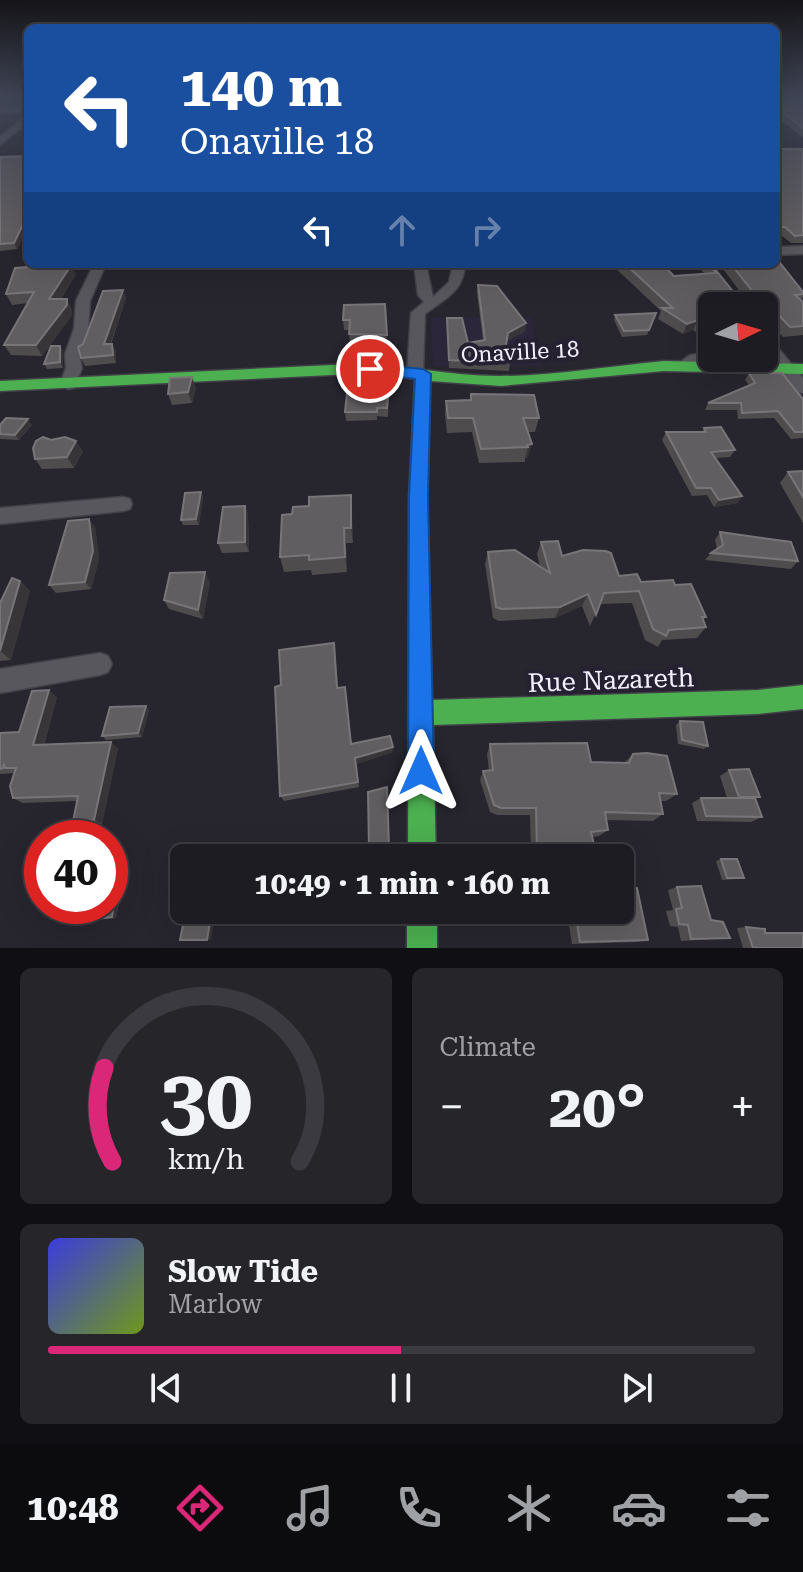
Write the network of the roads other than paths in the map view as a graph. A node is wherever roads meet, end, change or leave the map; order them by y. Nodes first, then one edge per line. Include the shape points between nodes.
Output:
1 (803, 250) edge
2 (780, 251) edge
3 (98, 268) edge
4 (421, 268) edge
5 (459, 268) edge
6 (431, 303) junction
7 (778, 355) edge
8 (698, 358) edge
9 (683, 366) junction
10 (794, 368) edge
11 (419, 374) junction
12 (68, 384) junction
13 (1, 387) edge
14 (803, 388) edge
15 (123, 504) dead end
16 (0, 516) edge
17 (100, 664) dead end
18 (0, 681) edge
19 (803, 697) edge
20 (421, 713) junction
21 (422, 844) edge
22 (422, 924) edge
23 (422, 948) edge

1 - 2 street
3 - 12 street via 83,301
4 - 6 street
5 - 6 street via 454,289
6 - 11 street via 416,319
7 - 10 street
8 - 9 street
9 - 10 street, Onaville 18
9 - 11 street, Onaville 18 via 501,381
10 - 14 street
11 - 12 street, Onaville 18 via 353,369
11 - 20 street
12 - 13 street, Onaville 18
15 - 16 street
17 - 18 street
19 - 20 street, Rue Nazareth
20 - 21 street
22 - 23 street

